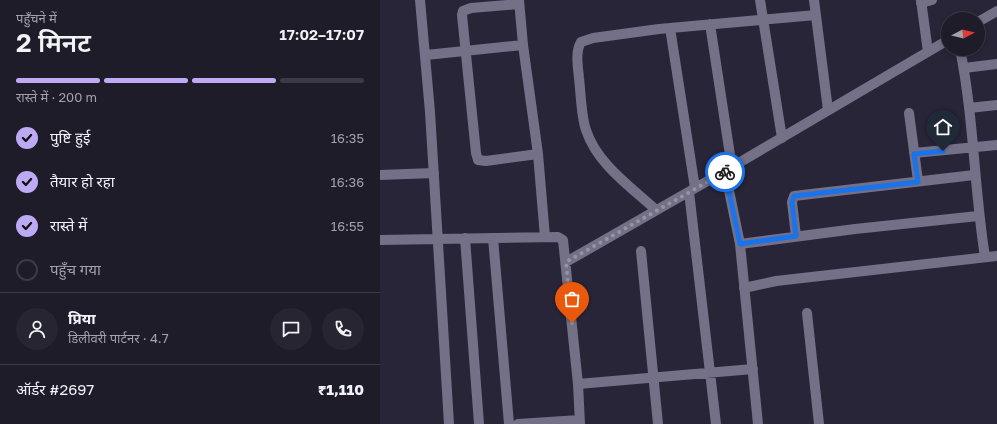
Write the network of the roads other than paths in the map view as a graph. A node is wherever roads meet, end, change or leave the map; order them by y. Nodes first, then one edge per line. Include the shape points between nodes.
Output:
1 (420, 0) edge
2 (760, 0) edge
3 (814, 0) edge
4 (932, 0) edge
5 (519, 2) edge
6 (921, 2) edge
7 (997, 11) edge
8 (816, 15) junction
9 (985, 18) edge
10 (763, 20) junction
11 (710, 24) junction
12 (670, 28) junction
13 (941, 44) edge
14 (523, 45) junction
15 (465, 51) junction
16 (928, 52) junction
17 (426, 56) junction
18 (961, 56) edge
19 (997, 64) edge
20 (964, 68) junction
21 (997, 105) edge
22 (969, 108) junction
23 (828, 110) junction
24 (909, 113) dead end
25 (782, 138) junction
26 (997, 145) edge
27 (973, 148) junction
28 (538, 154) junction
29 (914, 154) junction
30 (728, 170) junction
31 (434, 173) junction
32 (380, 175) edge
33 (974, 175) junction
34 (918, 182) junction
35 (692, 190) junction
36 (656, 210) junction
37 (978, 216) junction
38 (796, 236) junction
39 (545, 237) junction
40 (465, 238) junction
41 (493, 238) junction
42 (380, 240) edge
43 (438, 240) junction
44 (740, 244) junction
45 (641, 251) dead end
46 (997, 256) edge
47 (985, 257) junction
48 (566, 262) junction
49 (744, 288) junction
50 (808, 313) dead end
51 (752, 369) junction
52 (711, 372) junction
53 (653, 377) junction
54 (578, 384) junction
55 (580, 422) edge
56 (449, 424) edge
57 (479, 424) edge
58 (509, 424) edge
59 (518, 424) edge
60 (658, 424) edge
61 (716, 424) edge
62 (758, 424) edge
63 (819, 424) edge

1 - 17 street
2 - 10 street
3 - 8 street
4 - 6 street
5 - 14 street
5 - 15 street via 463,11
6 - 16 street
7 - 9 street
8 - 10 street
8 - 23 street
10 - 11 street
10 - 25 street
11 - 12 street
11 - 30 street
12 - 35 street
12 - 36 street via 586,39 581,42 578,49 585,129 590,141 610,168
13 - 16 street
14 - 15 street
14 - 28 street
15 - 17 street
15 - 28 street via 478,160
16 - 23 street
17 - 31 street
18 - 20 street
19 - 20 street
20 - 22 street
21 - 22 street
22 - 27 street
23 - 25 street
24 - 29 street
25 - 30 street
26 - 27 street
27 - 29 street
27 - 33 street
28 - 39 street
29 - 34 street
30 - 35 street
30 - 44 street
31 - 32 street
31 - 43 street
33 - 34 street
33 - 37 street
34 - 38 street via 794,196 792,202
35 - 36 street
35 - 52 street
36 - 48 street
37 - 38 street
37 - 47 street
38 - 44 street
39 - 41 street
39 - 48 street via 558,237 563,240
40 - 41 street
40 - 43 street
40 - 57 street
41 - 58 street
42 - 43 street
43 - 56 street
44 - 49 street
45 - 53 street
46 - 47 street
47 - 49 street
48 - 54 street
49 - 51 street
50 - 63 street
51 - 52 street
51 - 62 street
52 - 53 street
52 - 61 street
53 - 54 street
53 - 60 street
54 - 55 street
55 - 59 street

